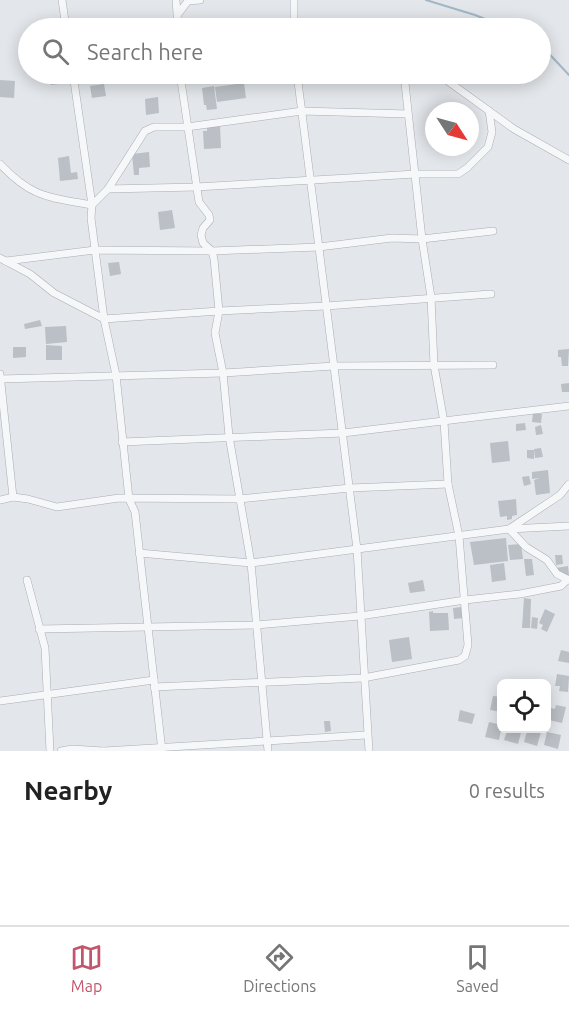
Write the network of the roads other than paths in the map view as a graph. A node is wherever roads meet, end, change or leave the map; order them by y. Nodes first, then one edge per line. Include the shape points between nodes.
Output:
1 (62, 0) edge
2 (176, 0) edge
3 (200, 0) edge
4 (294, 0) edge
5 (178, 14) junction
6 (65, 18) edge
7 (178, 18) edge
8 (294, 18) edge
9 (74, 84) edge
10 (181, 84) edge
11 (298, 84) edge
12 (405, 84) edge
13 (452, 84) edge
14 (302, 111) junction
15 (489, 111) junction
16 (408, 114) junction
17 (187, 127) junction
18 (569, 160) edge
19 (0, 164) edge
20 (416, 174) junction
21 (311, 181) junction
22 (196, 187) junction
23 (108, 189) junction
24 (92, 206) junction
25 (493, 231) dead end
26 (422, 239) junction
27 (319, 247) junction
28 (95, 250) junction
29 (212, 251) junction
30 (3, 259) edge
31 (491, 294) dead end
32 (431, 297) junction
33 (326, 306) junction
34 (219, 310) junction
35 (104, 319) junction
36 (493, 364) dead end
37 (434, 365) junction
38 (334, 366) junction
39 (223, 373) junction
40 (0, 374) edge
41 (116, 375) junction
42 (0, 379) edge
43 (569, 406) edge
44 (444, 422) junction
45 (344, 433) junction
46 (229, 436) junction
47 (122, 442) junction
48 (448, 484) junction
49 (569, 484) edge
50 (350, 488) junction
51 (13, 497) junction
52 (129, 499) junction
53 (239, 499) junction
54 (0, 500) edge
55 (569, 526) edge
56 (510, 529) junction
57 (459, 536) junction
58 (357, 549) junction
59 (139, 553) junction
60 (251, 563) junction
61 (27, 580) dead end
62 (568, 580) edge
63 (465, 600) junction
64 (360, 616) junction
65 (256, 625) junction
66 (147, 626) junction
67 (39, 629) junction
68 (363, 678) junction
69 (261, 682) junction
70 (154, 683) junction
71 (47, 693) junction
72 (0, 701) edge
73 (366, 735) junction
74 (267, 742) junction
75 (161, 749) edge
76 (50, 751) edge
77 (61, 751) edge
78 (104, 751) edge
79 (268, 751) edge
80 (369, 751) edge

1 - 6 street
2 - 5 street
3 - 5 street via 188,1
4 - 8 street
5 - 7 street
9 - 24 street
10 - 17 street
11 - 14 street
12 - 16 street
13 - 15 street
14 - 16 street
14 - 17 street
14 - 21 street
15 - 18 street
15 - 20 street via 492,132 488,147 467,168 458,174
16 - 20 street
17 - 22 street
17 - 23 street via 154,127 145,131
19 - 24 street via 37,194
20 - 21 street
20 - 26 street
21 - 22 street
21 - 27 street
22 - 23 street
22 - 29 street via 199,202 210,220 201,236
23 - 24 street
24 - 28 street
25 - 26 street
26 - 27 street via 392,238
26 - 32 street
27 - 29 street
27 - 33 street
28 - 29 street
28 - 30 street
28 - 35 street
29 - 34 street
30 - 35 street via 54,293
31 - 32 street
32 - 33 street
32 - 37 street
33 - 34 street
33 - 38 street
34 - 35 street
34 - 39 street via 215,333
35 - 41 street
36 - 37 street
37 - 38 street
37 - 44 street
38 - 39 street
38 - 45 street
39 - 41 street
39 - 46 street
40 - 42 street
41 - 42 street
41 - 47 street
42 - 51 street
43 - 44 street
44 - 45 street
44 - 48 street
45 - 46 street
45 - 50 street
46 - 47 street
46 - 53 street
47 - 52 street
48 - 50 street
48 - 57 street
49 - 56 street via 560,495
50 - 53 street
50 - 58 street
51 - 52 street via 57,507
51 - 54 street
52 - 53 street
52 - 59 street via 135,512
53 - 60 street
55 - 56 street
56 - 57 street
56 - 62 street via 525,547 547,560 557,574
57 - 58 street
57 - 63 street
58 - 60 street
58 - 64 street
59 - 60 street
59 - 66 street
60 - 65 street
61 - 67 street
62 - 63 street via 561,586 520,594
63 - 64 street
63 - 68 street via 465,656 441,665
64 - 65 street
64 - 68 street
65 - 66 street
65 - 69 street
66 - 67 street
66 - 70 street
67 - 71 street via 45,648
68 - 69 street
68 - 73 street
69 - 70 street
69 - 74 street
70 - 71 street
70 - 75 street
71 - 72 street
71 - 76 street
73 - 74 street
73 - 80 street
74 - 75 street
74 - 79 street
75 - 78 street
77 - 78 street

